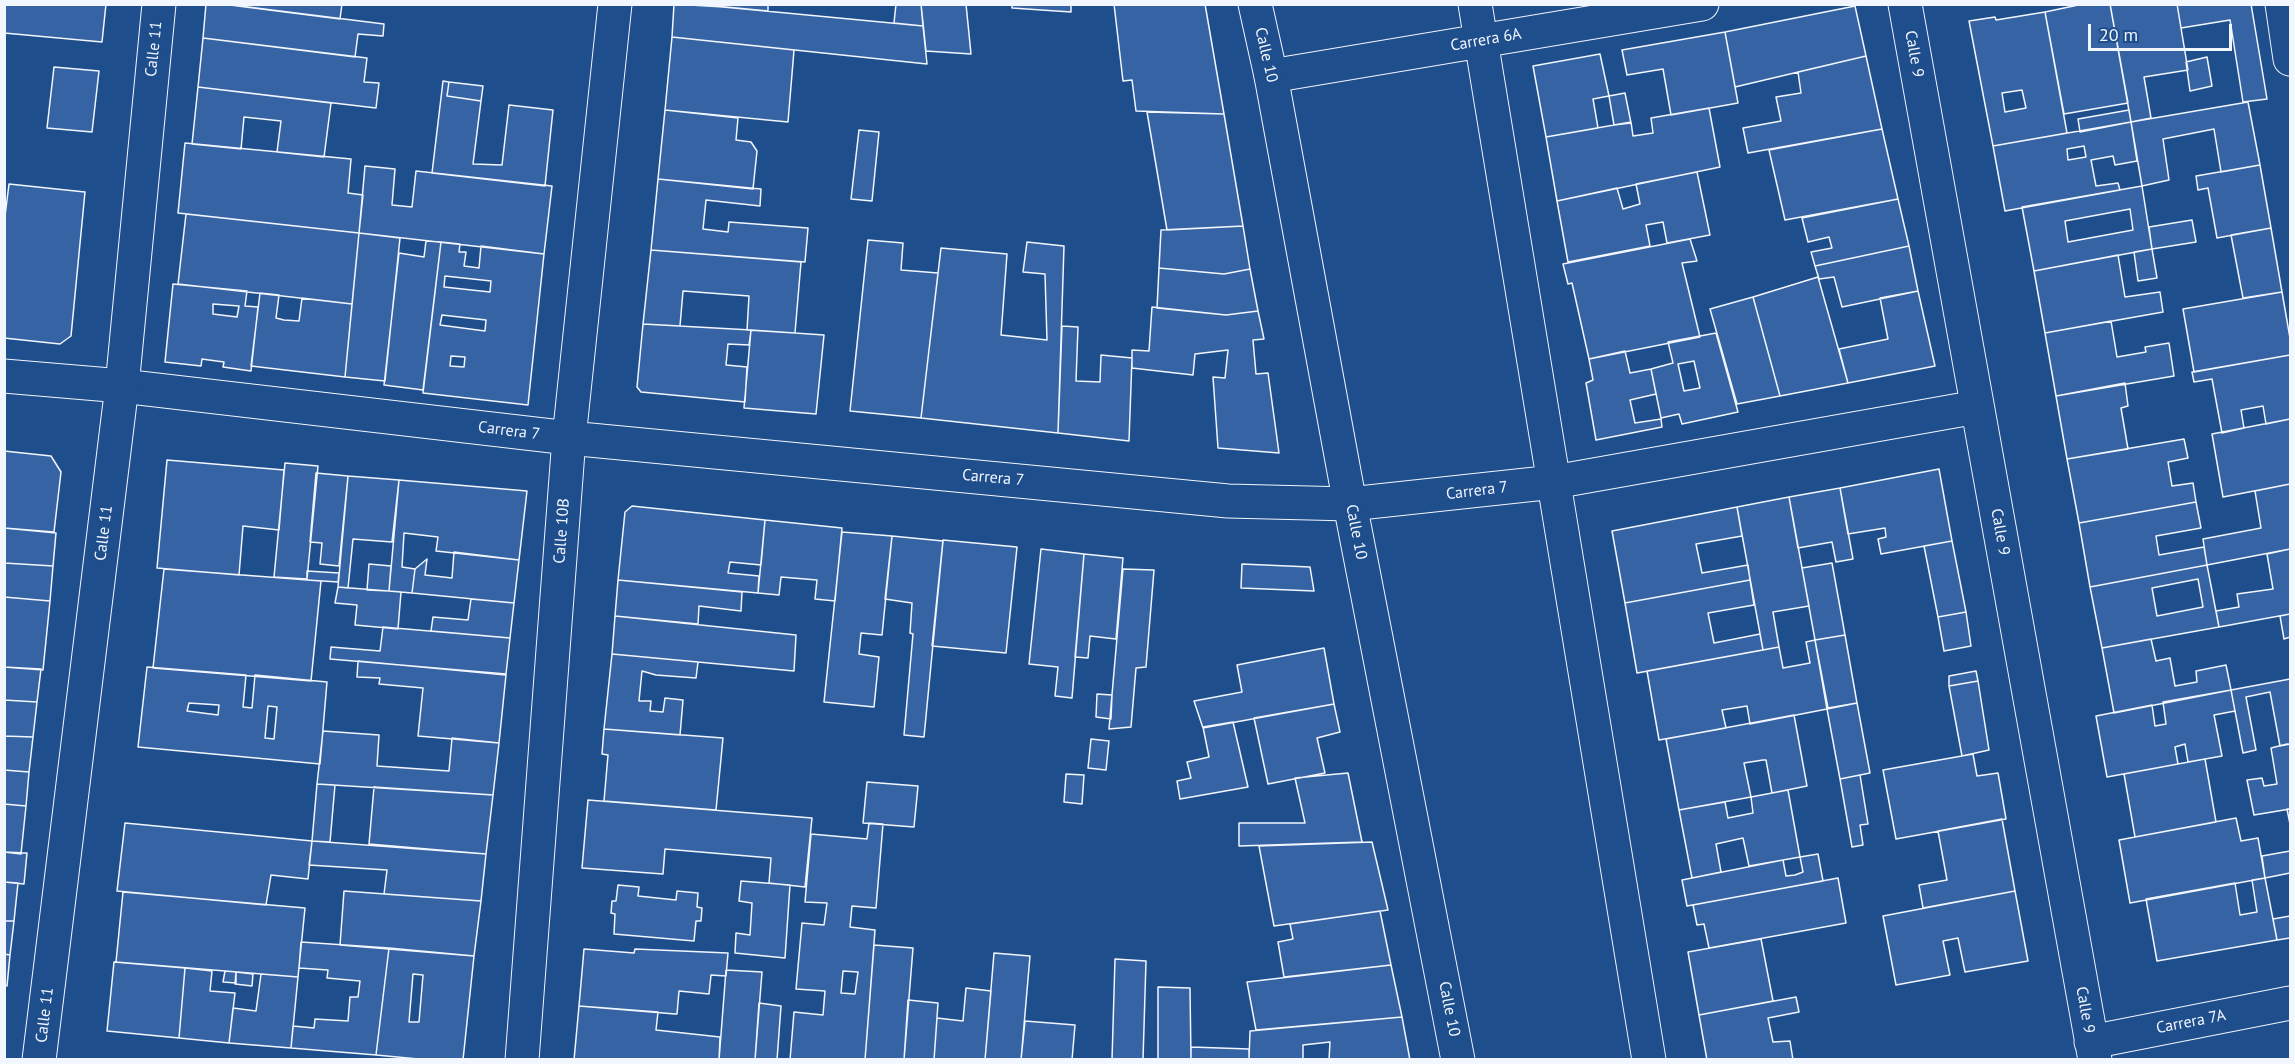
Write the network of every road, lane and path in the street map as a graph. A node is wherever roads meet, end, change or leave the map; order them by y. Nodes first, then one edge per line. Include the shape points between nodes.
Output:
1 (159, 4) edge
2 (615, 4) edge
3 (1255, 4) edge
4 (1475, 4) edge
5 (1702, 4) edge
6 (1905, 4) edge
7 (2282, 4) edge
8 (1482, 41) junction
9 (2290, 59) edge
10 (1271, 76) junction
11 (4, 376) edge
12 (122, 386) junction
13 (1977, 407) junction
14 (569, 438) junction
15 (1554, 482) junction
16 (1350, 504) junction
17 (2290, 1002) edge
18 (2093, 1051) edge
19 (39, 1059) edge
20 (522, 1059) edge
21 (1458, 1059) edge
22 (1649, 1059) edge

1 - 12 street, Calle 11
2 - 14 street, Calle 10B
3 - 10 street, Calle 10
4 - 8 street
5 - 8 street, Carrera 6A
6 - 13 street, Calle 9
7 - 9 street
8 - 10 street, Carrera 6A
8 - 15 street
10 - 16 street, Calle 10
11 - 12 street, Carrera 7
12 - 14 street, Carrera 7
12 - 19 street, Calle 11
13 - 15 street, Carrera 7
13 - 18 street, Calle 9
14 - 16 street, Carrera 7 via 1228,501
14 - 20 street, Calle 10B
15 - 16 street, Carrera 7
15 - 22 street
16 - 21 street, Calle 10
17 - 18 street, Carrera 7A

